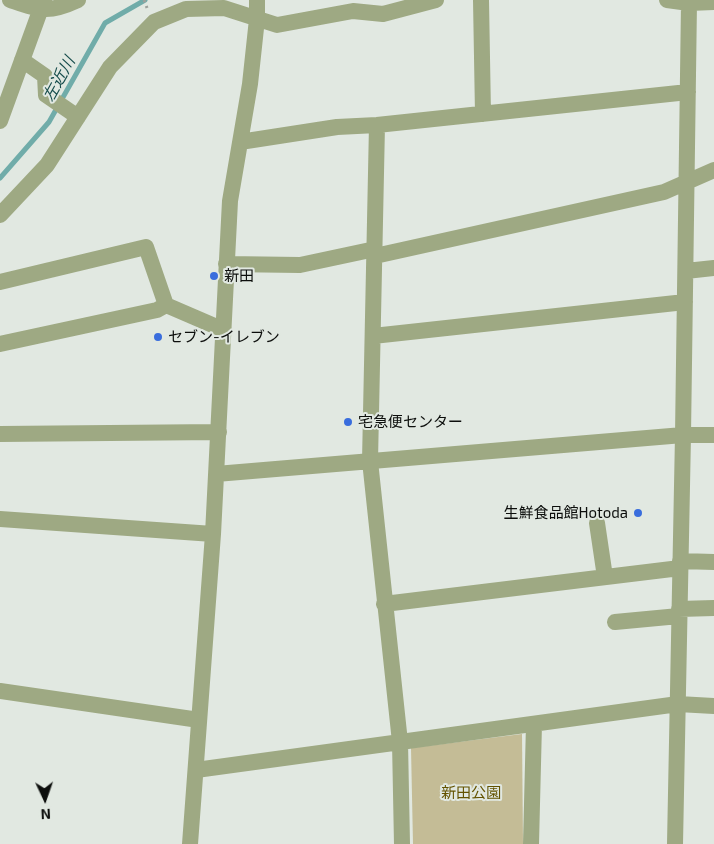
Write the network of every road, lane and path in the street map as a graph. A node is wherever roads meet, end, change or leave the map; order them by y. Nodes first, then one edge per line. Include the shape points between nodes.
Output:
1 (10, 0) edge
2 (78, 0) edge
3 (257, 0) edge
4 (436, 0) edge
5 (481, 0) edge
6 (667, 0) edge
7 (714, 2) edge
8 (689, 3) junction
9 (42, 5) edge
10 (257, 19) junction
11 (22, 60) junction
12 (688, 92) junction
13 (483, 114) junction
14 (78, 117) junction
15 (0, 121) edge
16 (378, 125) junction
17 (240, 142) junction
18 (714, 170) edge
19 (687, 181) junction
20 (0, 214) edge
21 (375, 253) junction
22 (226, 264) junction
23 (714, 268) edge
24 (686, 271) junction
25 (0, 282) edge
26 (685, 302) junction
27 (166, 305) junction
28 (224, 330) junction
29 (373, 336) junction
30 (0, 344) edge
31 (219, 432) junction
32 (0, 434) edge
33 (683, 435) junction
34 (714, 435) edge
35 (370, 462) junction
36 (216, 474) junction
37 (0, 519) edge
38 (597, 523) dead end
39 (213, 534) junction
40 (714, 562) edge
41 (680, 565) junction
42 (605, 577) junction
43 (384, 604) junction
44 (714, 608) edge
45 (679, 613) junction
46 (615, 622) dead end
47 (0, 691) edge
48 (678, 704) junction
49 (714, 706) edge
50 (199, 720) junction
51 (534, 724) junction
52 (400, 742) junction
53 (196, 770) junction
54 (190, 844) edge
55 (402, 844) edge
56 (531, 844) edge
57 (675, 844) edge

1 - 9 street
2 - 9 street via 61,8
3 - 10 street
4 - 10 street via 383,14 353,11 277,25
5 - 13 street
6 - 8 street
7 - 8 street
8 - 12 street
9 - 11 street
10 - 14 street via 224,8 186,9 154,22 110,67
10 - 17 street
11 - 14 street via 45,76 46,94
11 - 15 street
12 - 13 street
12 - 19 street
13 - 16 street
14 - 20 street via 47,165
16 - 17 street via 337,127
16 - 21 street
17 - 22 street via 230,202
18 - 19 street
19 - 21 street via 664,192
19 - 24 street
21 - 22 street via 300,265
21 - 29 street
22 - 28 street
23 - 24 street
24 - 26 street
25 - 27 street via 146,247
26 - 29 street
26 - 33 street
27 - 28 street
27 - 30 street via 157,310
28 - 31 street
29 - 35 street
31 - 32 street
31 - 36 street
33 - 34 street
33 - 35 street
33 - 41 street
35 - 36 street
35 - 43 street
36 - 39 street
37 - 39 street
38 - 42 street
39 - 50 street
40 - 41 street
41 - 42 street
41 - 45 street
42 - 43 street
43 - 52 street
44 - 45 street
45 - 46 street
45 - 48 street
47 - 50 street
48 - 49 street
48 - 51 street
48 - 57 street
50 - 53 street
51 - 52 street
51 - 56 street
52 - 53 street
52 - 55 street
53 - 54 street

